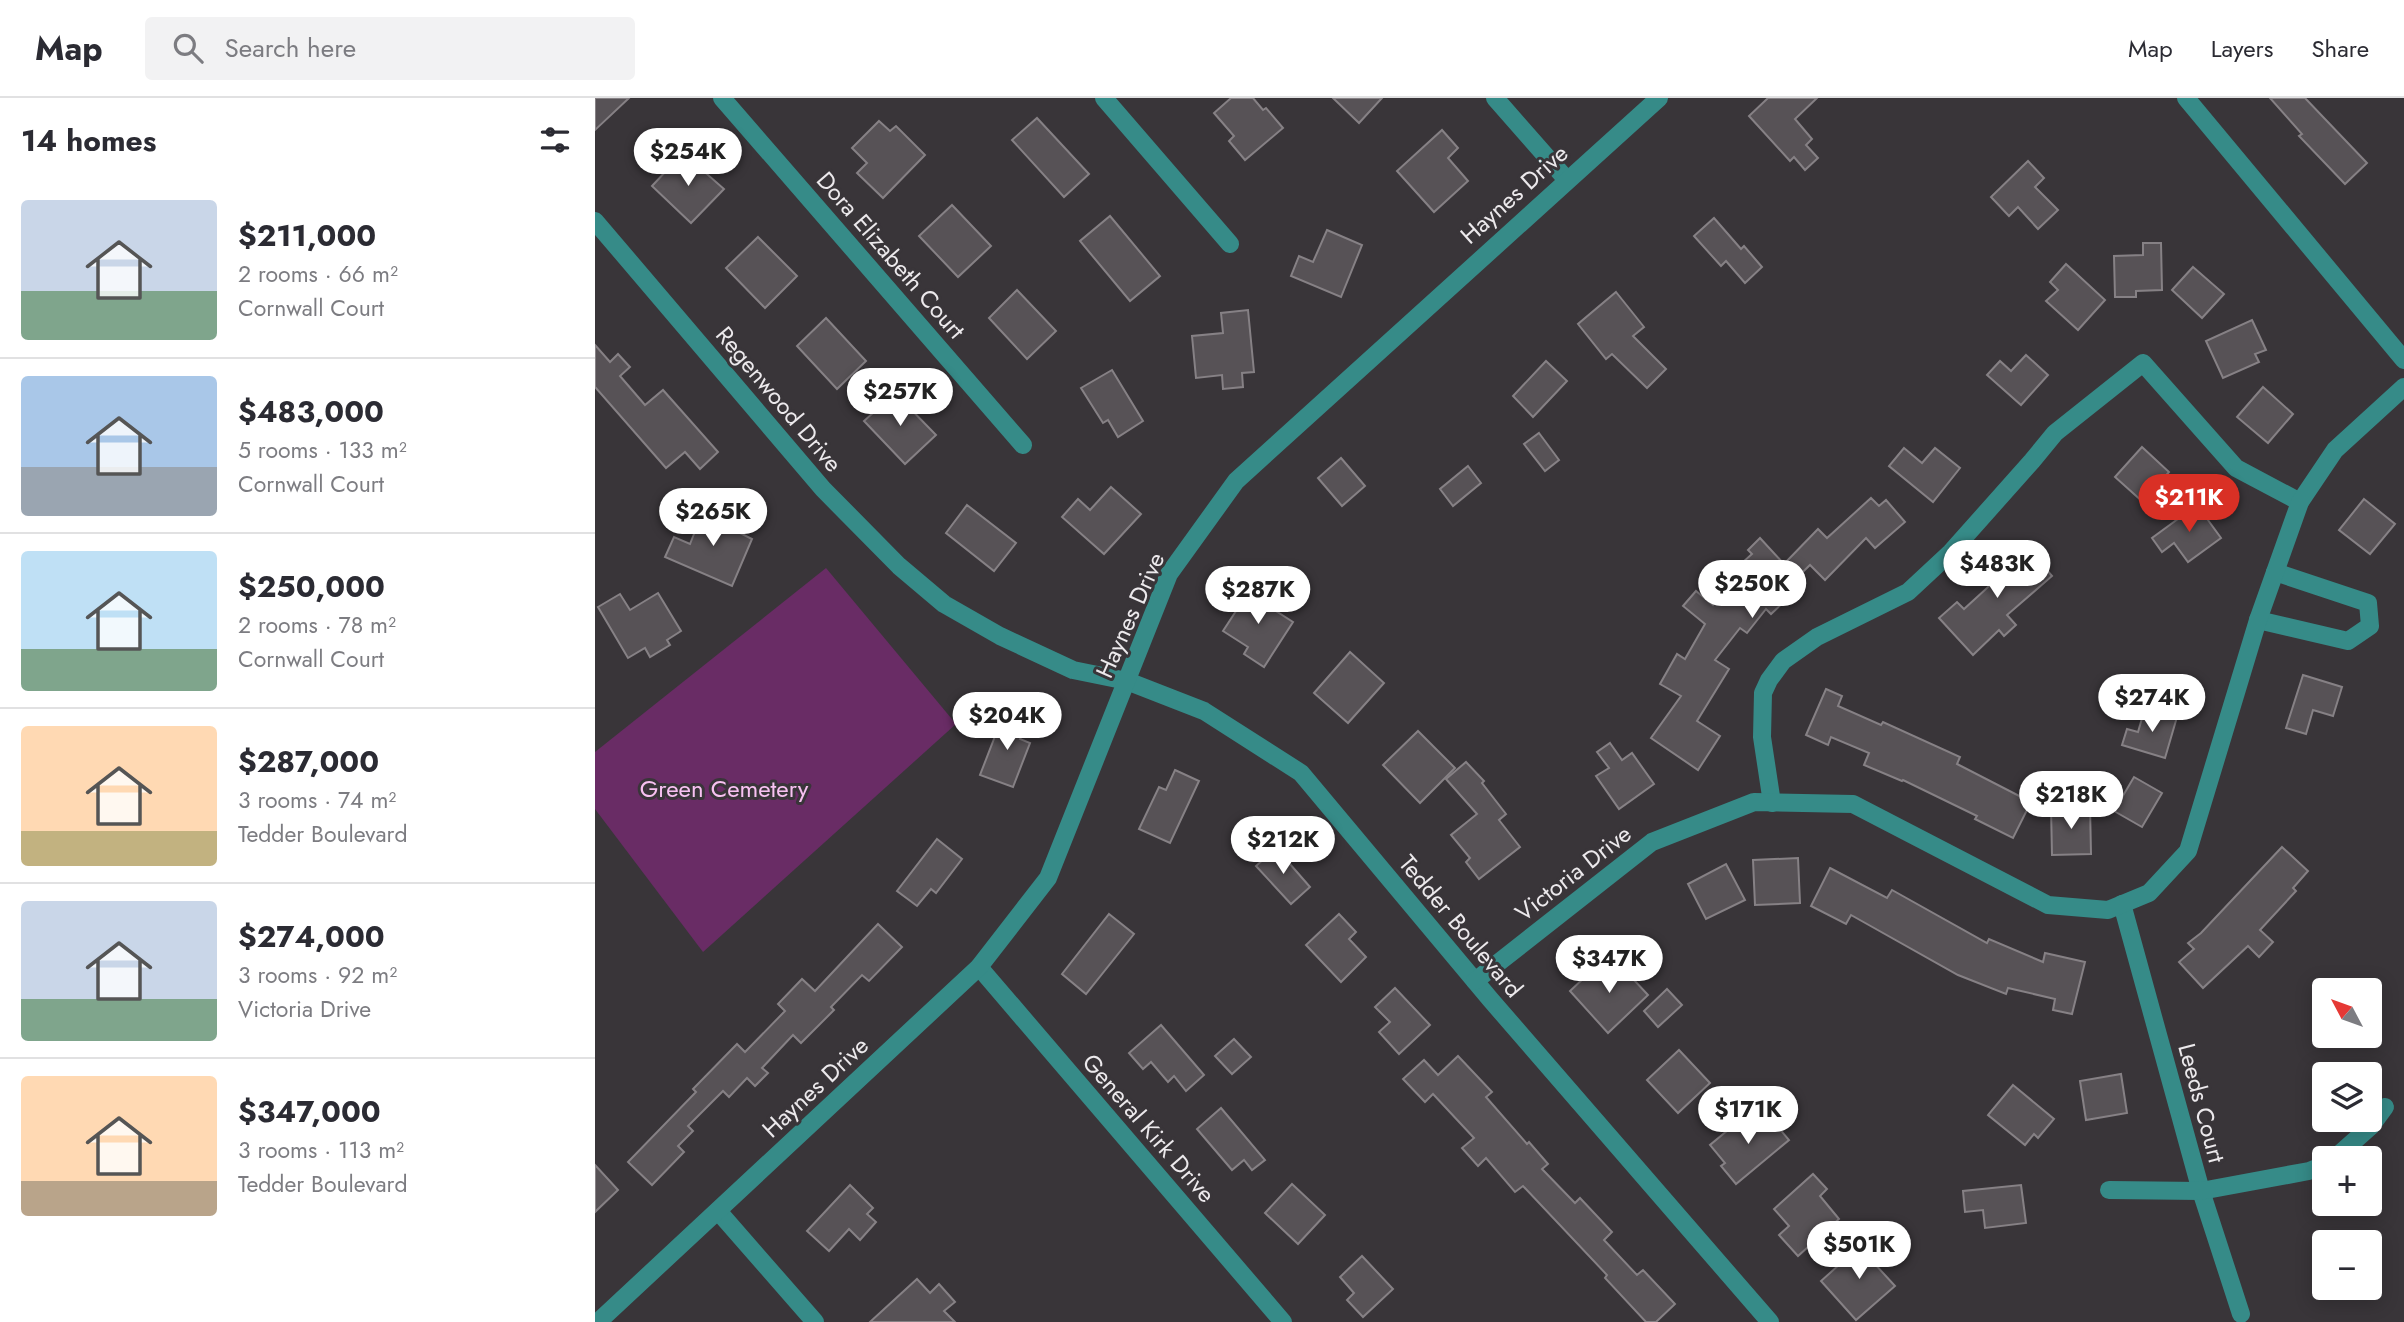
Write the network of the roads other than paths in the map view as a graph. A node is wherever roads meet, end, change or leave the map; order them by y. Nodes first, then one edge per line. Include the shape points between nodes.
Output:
1 (722, 98) edge
2 (1104, 98) edge
3 (1496, 98) edge
4 (1659, 98) edge
5 (2186, 98) edge
6 (1567, 180) junction
7 (595, 221) edge
8 (1230, 244) dead end
9 (2404, 360) edge
10 (2404, 387) edge
11 (1023, 445) dead end
12 (2300, 502) junction
13 (2275, 572) junction
14 (2258, 620) junction
15 (1127, 681) junction
16 (1772, 803) junction
17 (2122, 904) junction
18 (979, 967) junction
19 (1475, 981) junction
20 (2385, 1107) dead end
21 (2348, 1146) edge
22 (2312, 1170) edge
23 (2109, 1190) dead end
24 (2201, 1191) junction
25 (718, 1211) junction
26 (2241, 1314) dead end
27 (598, 1322) edge
28 (815, 1322) edge
29 (1283, 1322) edge
30 (1770, 1322) edge

1 - 11 street, Dora Elizabeth Court
2 - 8 street
3 - 6 street
4 - 6 street, Haynes Drive
5 - 9 street
6 - 15 street, Haynes Drive via 1236,481 1169,574
7 - 15 street, Regenwood Drive via 823,489 899,566 944,604 1000,636 1073,670
10 - 12 street, Victoria Drive via 2335,450
12 - 13 street, Victoria Drive
12 - 16 street via 2236,468 2143,363 2055,433 1951,552 1908,592 1817,638 1783,661 1763,693 1762,737
13 - 14 street, Victoria Drive
13 - 14 street via 2368,603 2370,626 2349,641
14 - 17 street, Victoria Drive via 2188,851 2149,893
15 - 18 street, Haynes Drive via 1048,878
15 - 19 street, Tedder Boulevard via 1204,711 1301,773
16 - 17 street, Victoria Drive via 1853,804 2048,905 2108,910
16 - 19 street, Victoria Drive via 1754,802 1652,842
17 - 24 street, Leeds Court
18 - 25 street, Haynes Drive
18 - 29 street, General Kirk Drive
19 - 30 street, Tedder Boulevard
20 - 21 street
22 - 24 street
23 - 24 street
24 - 26 street, Leeds Court
25 - 27 street, Haynes Drive
25 - 28 street

